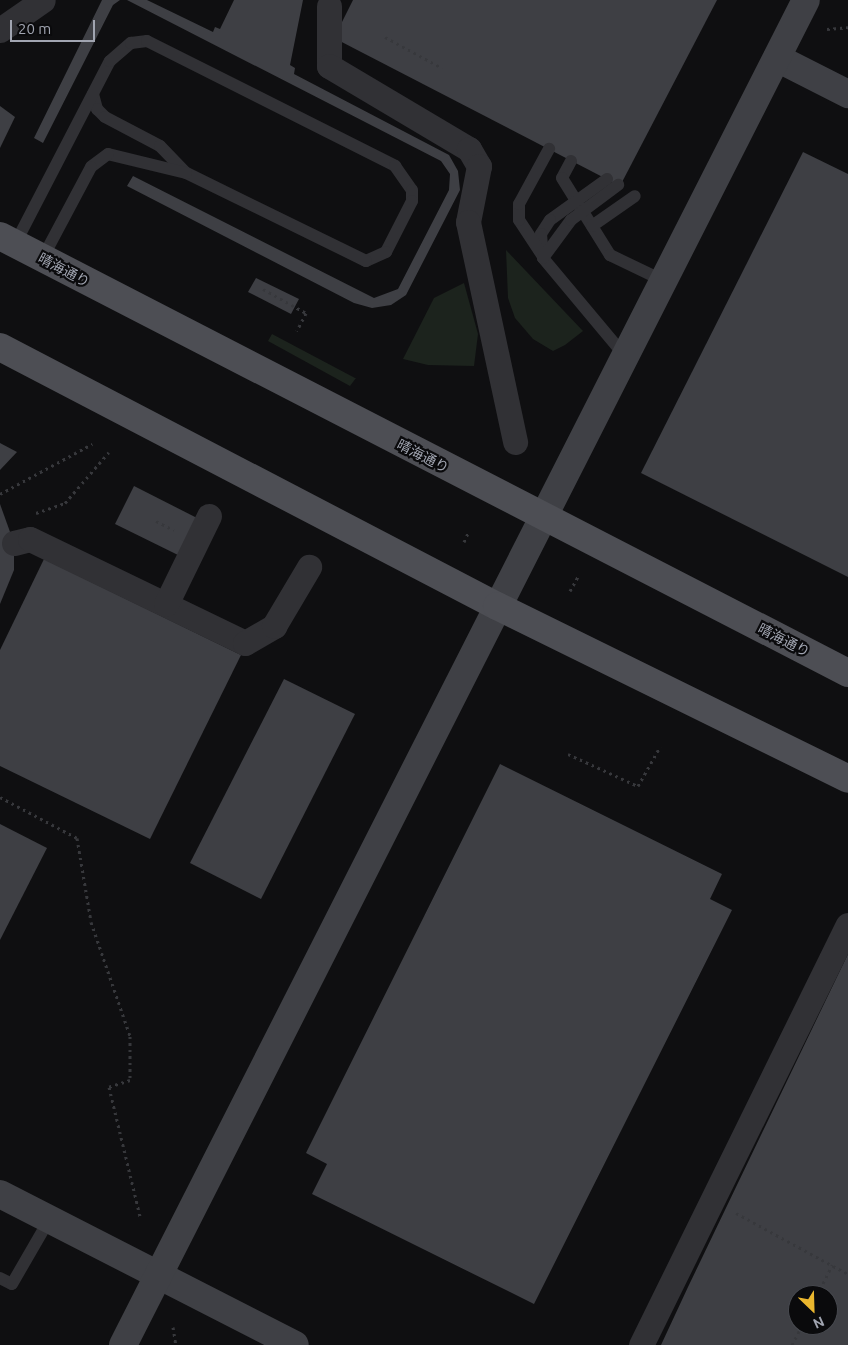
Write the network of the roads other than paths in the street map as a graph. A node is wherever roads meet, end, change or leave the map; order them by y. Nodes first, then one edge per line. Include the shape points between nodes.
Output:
1 (43, 0) edge
2 (806, 0) edge
3 (335, 7) edge
4 (0, 30) edge
5 (777, 58) junction
6 (93, 94) junction
7 (848, 94) edge
8 (549, 149) dead end
9 (571, 161) dead end
10 (186, 173) junction
11 (607, 179) dead end
12 (618, 185) dead end
13 (635, 196) dead end
14 (581, 206) junction
15 (592, 226) junction
16 (8, 240) edge
17 (543, 258) junction
18 (42, 259) junction
19 (664, 281) junction
20 (0, 346) edge
21 (624, 355) junction
22 (515, 442) dead end
23 (210, 516) dead end
24 (541, 517) junction
25 (14, 543) dead end
26 (309, 567) dead end
27 (166, 604) junction
28 (497, 606) junction
29 (848, 673) edge
30 (848, 779) edge
31 (848, 925) edge
32 (0, 1194) edge
33 (50, 1220) junction
34 (158, 1275) junction
35 (0, 1278) edge
36 (123, 1345) edge
37 (295, 1345) edge
38 (641, 1345) edge

1 - 4 street
2 - 5 street
3 - 22 street via 329,66 469,149 479,166 468,222
5 - 7 street
5 - 19 street
6 - 10 lane via 105,117 160,146
6 - 10 lane via 119,49 147,41 395,166 412,190 412,201 386,252 366,261
6 - 16 lane
8 - 17 lane via 518,204 519,220
9 - 14 lane via 562,178
10 - 18 lane via 119,155 100,159 91,167
11 - 14 lane
12 - 14 lane
13 - 15 lane
14 - 15 lane
14 - 17 lane via 550,220 541,234
15 - 19 lane via 610,255
16 - 18 main road, 晴海通り
17 - 21 lane
18 - 24 main road, 晴海通り
19 - 21 street
20 - 28 main road
21 - 24 street
23 - 27 street
24 - 28 street
24 - 29 main road, 晴海通り
25 - 27 street via 30,539
26 - 27 street via 274,626 245,643
28 - 30 main road
28 - 34 street
31 - 38 street
32 - 33 street
33 - 34 street
33 - 35 lane via 12,1284
34 - 36 street
34 - 37 street

